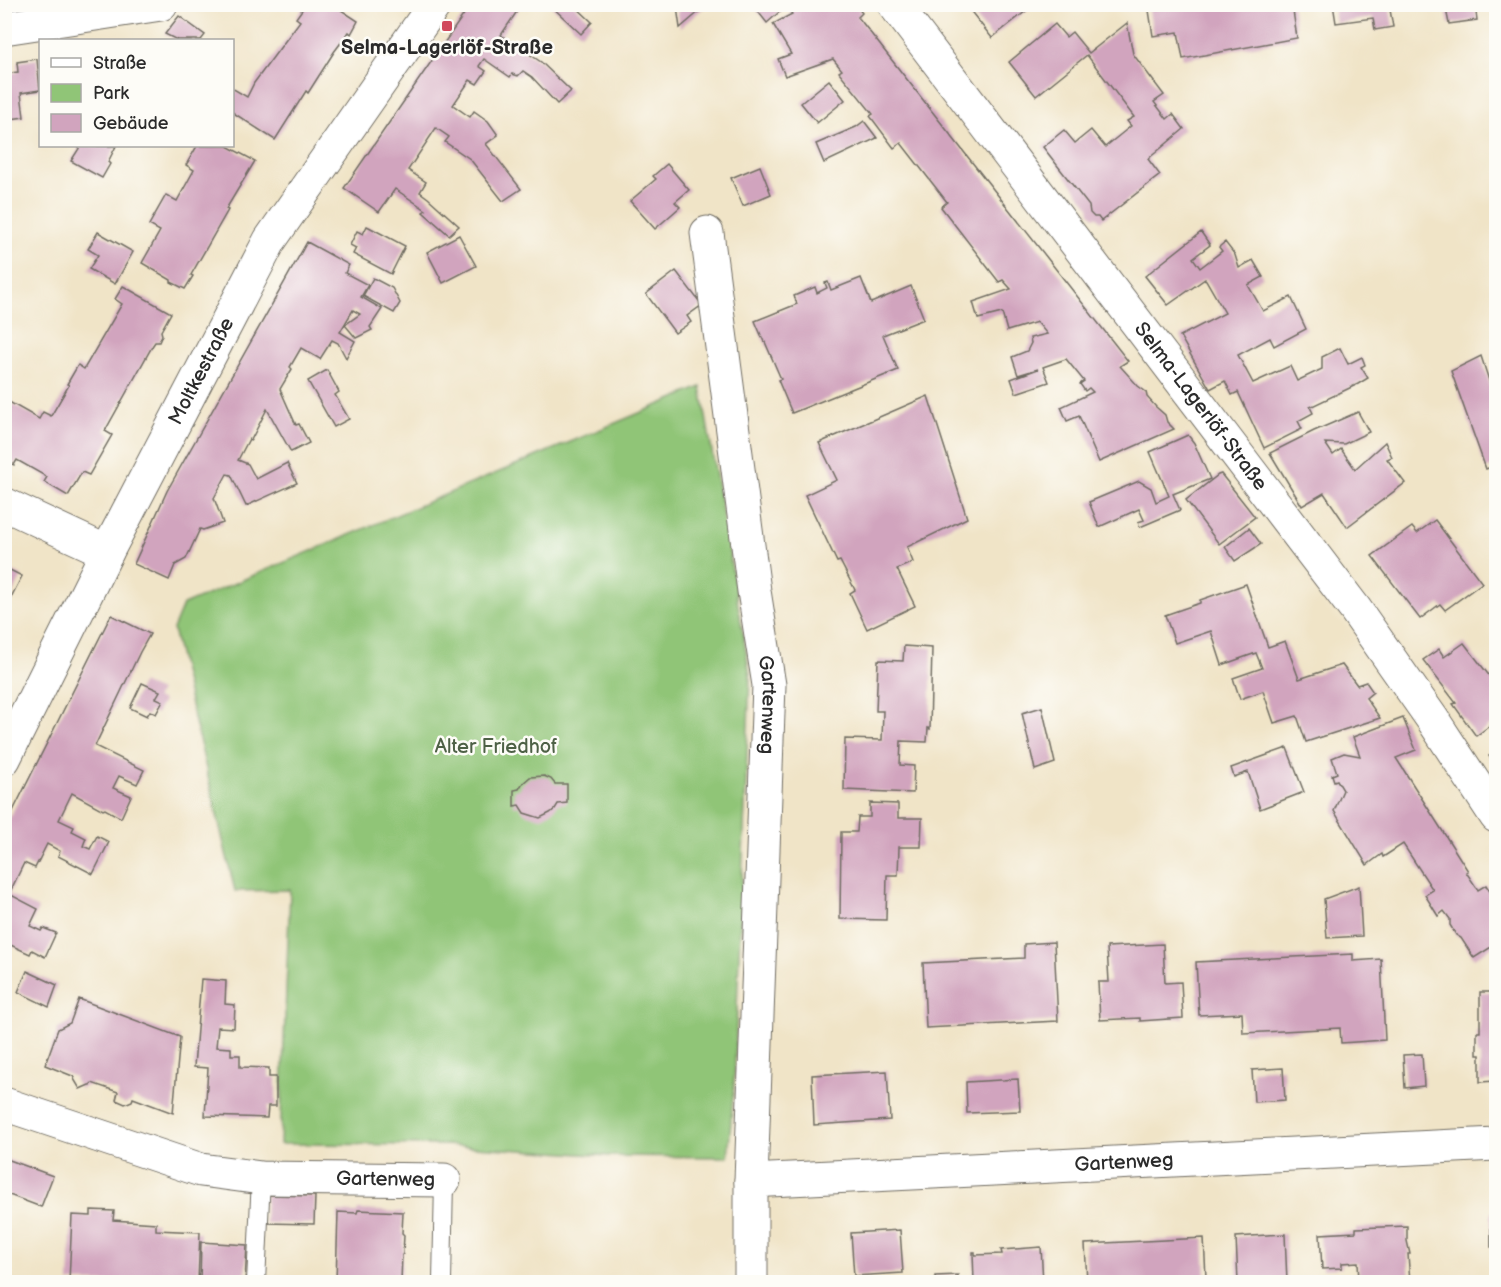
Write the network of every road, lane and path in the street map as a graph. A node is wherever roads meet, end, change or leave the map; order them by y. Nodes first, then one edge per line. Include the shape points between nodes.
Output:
1 (161, 4) edge
2 (435, 4) edge
3 (894, 4) edge
4 (4, 28) edge
5 (707, 233) dead end
6 (4, 504) edge
7 (106, 552) junction
8 (4, 759) edge
9 (1497, 816) edge
10 (4, 1104) edge
11 (1497, 1144) edge
12 (261, 1178) junction
13 (444, 1180) joint
14 (751, 1181) junction
15 (256, 1282) edge
16 (442, 1282) edge
17 (751, 1282) edge

1 - 4 street
2 - 7 street, Moltkestraße via 270,240
3 - 9 street, Selma-Lagerlöf-Straße via 1355,609
5 - 14 street, Gartenweg via 769,685
6 - 7 street
7 - 8 street, Moltkestraße
10 - 12 street, Gartenweg via 201,1170
11 - 14 street, Gartenweg
12 - 13 street, Gartenweg
12 - 15 lane
13 - 16 lane, Gartenweg
14 - 17 street, Gartenweg

